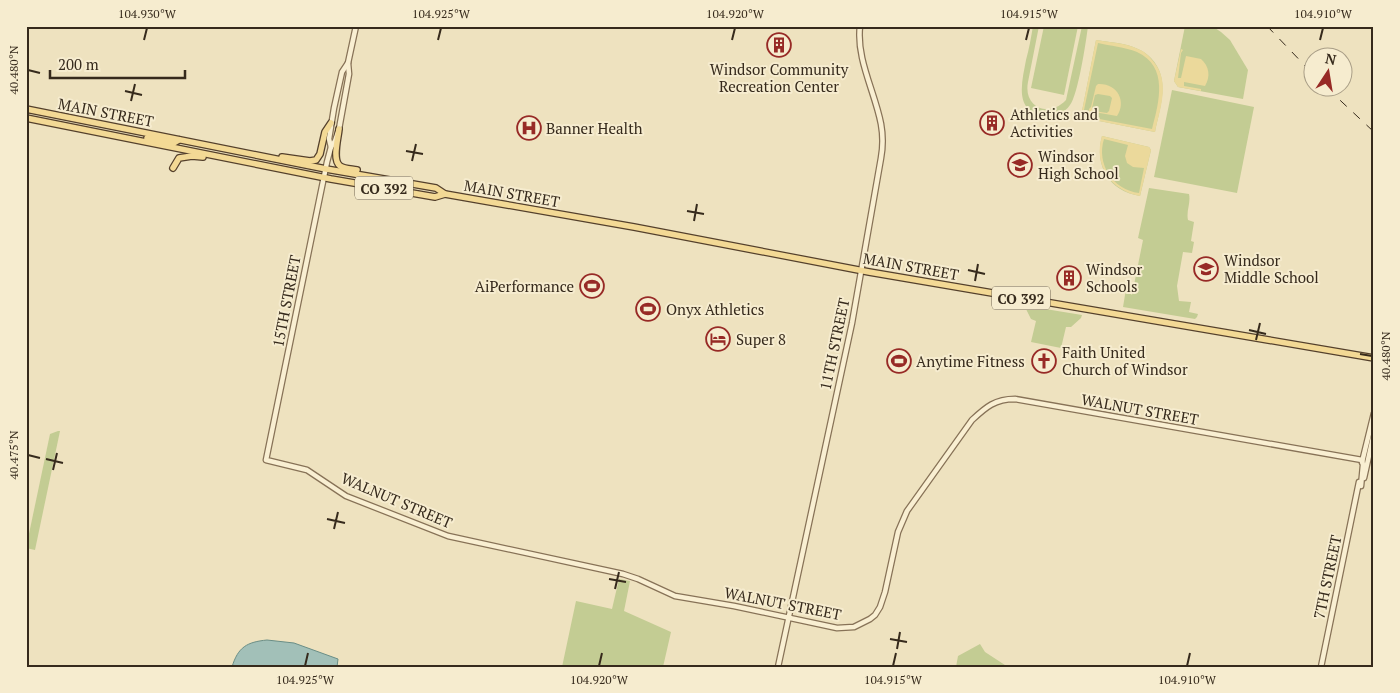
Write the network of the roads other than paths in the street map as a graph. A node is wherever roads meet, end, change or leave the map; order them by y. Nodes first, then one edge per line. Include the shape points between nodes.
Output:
1 (356, 26) edge
2 (860, 26) edge
3 (348, 63) junction
4 (26, 109) edge
5 (26, 117) edge
6 (76, 119) junction
7 (331, 123) junction
8 (74, 128) junction
9 (121, 128) junction
10 (339, 129) junction
11 (136, 140) junction
12 (179, 140) junction
13 (331, 147) junction
14 (176, 148) junction
15 (233, 150) junction
16 (269, 157) junction
17 (231, 159) junction
18 (173, 168) dead end
19 (326, 169) junction
20 (324, 178) junction
21 (385, 179) junction
22 (444, 194) junction
23 (862, 270) junction
24 (1374, 358) edge
25 (1374, 413) edge
26 (1371, 433) edge
27 (266, 460) joint
28 (1362, 460) junction
29 (1368, 462) junction
30 (1374, 463) edge
31 (1361, 486) junction
32 (1358, 493) junction
33 (789, 617) junction
34 (778, 667) edge
35 (1321, 667) edge

1 - 3 street
2 - 23 street, 11TH STREET via 862,54 879,113 882,142
3 - 7 street, 15TH STREET via 342,72
3 - 10 street, 15TH STREET
4 - 6 main road, MAIN STREET / CO 392
5 - 6 main road via 65,122 75,122
5 - 8 main road, MAIN STREET / CO 392
6 - 9 main road, MAIN STREET / CO 392
7 - 13 street, 15TH STREET
7 - 16 main road via 316,160
8 - 9 main road via 84,124
8 - 11 main road, MAIN STREET / CO 392
9 - 12 main road, MAIN STREET / CO 392
10 - 13 street, 15TH STREET
10 - 21 main road via 336,157 340,166
11 - 12 main road via 145,138 174,143
11 - 14 main road, MAIN STREET / CO 392
12 - 15 main road, MAIN STREET / CO 392
13 - 19 street, 15TH STREET
14 - 15 main road via 182,145 217,151
14 - 17 main road, MAIN STREET / CO 392
15 - 16 main road, MAIN STREET / CO 392
16 - 19 main road, MAIN STREET / CO 392
17 - 18 main road via 219,161 187,156 179,158
17 - 20 main road, MAIN STREET / CO 392
19 - 20 street, 15TH STREET
19 - 21 main road, MAIN STREET / CO 392
20 - 22 main road, MAIN STREET / CO 392 via 435,197
20 - 27 street, 15TH STREET
21 - 22 main road, MAIN STREET / CO 392 via 436,188
22 - 23 main road, MAIN STREET / CO 392
23 - 24 main road, MAIN STREET / CO 392
23 - 33 street, 11TH STREET
25 - 26 street, 7TH STREET
26 - 28 street, 7TH STREET
26 - 29 street, 7TH STREET
27 - 33 street, WALNUT STREET via 307,470 346,496 448,536 624,574 675,596
28 - 31 street
28 - 32 street, 7TH STREET
28 - 33 street, WALNUT STREET via 1015,399 994,402 972,420 907,511 896,538 883,598 876,615 847,628
29 - 30 street
29 - 31 street, 7TH STREET
31 - 32 street, 7TH STREET
32 - 35 street, 7TH STREET
33 - 34 street, 11TH STREET

